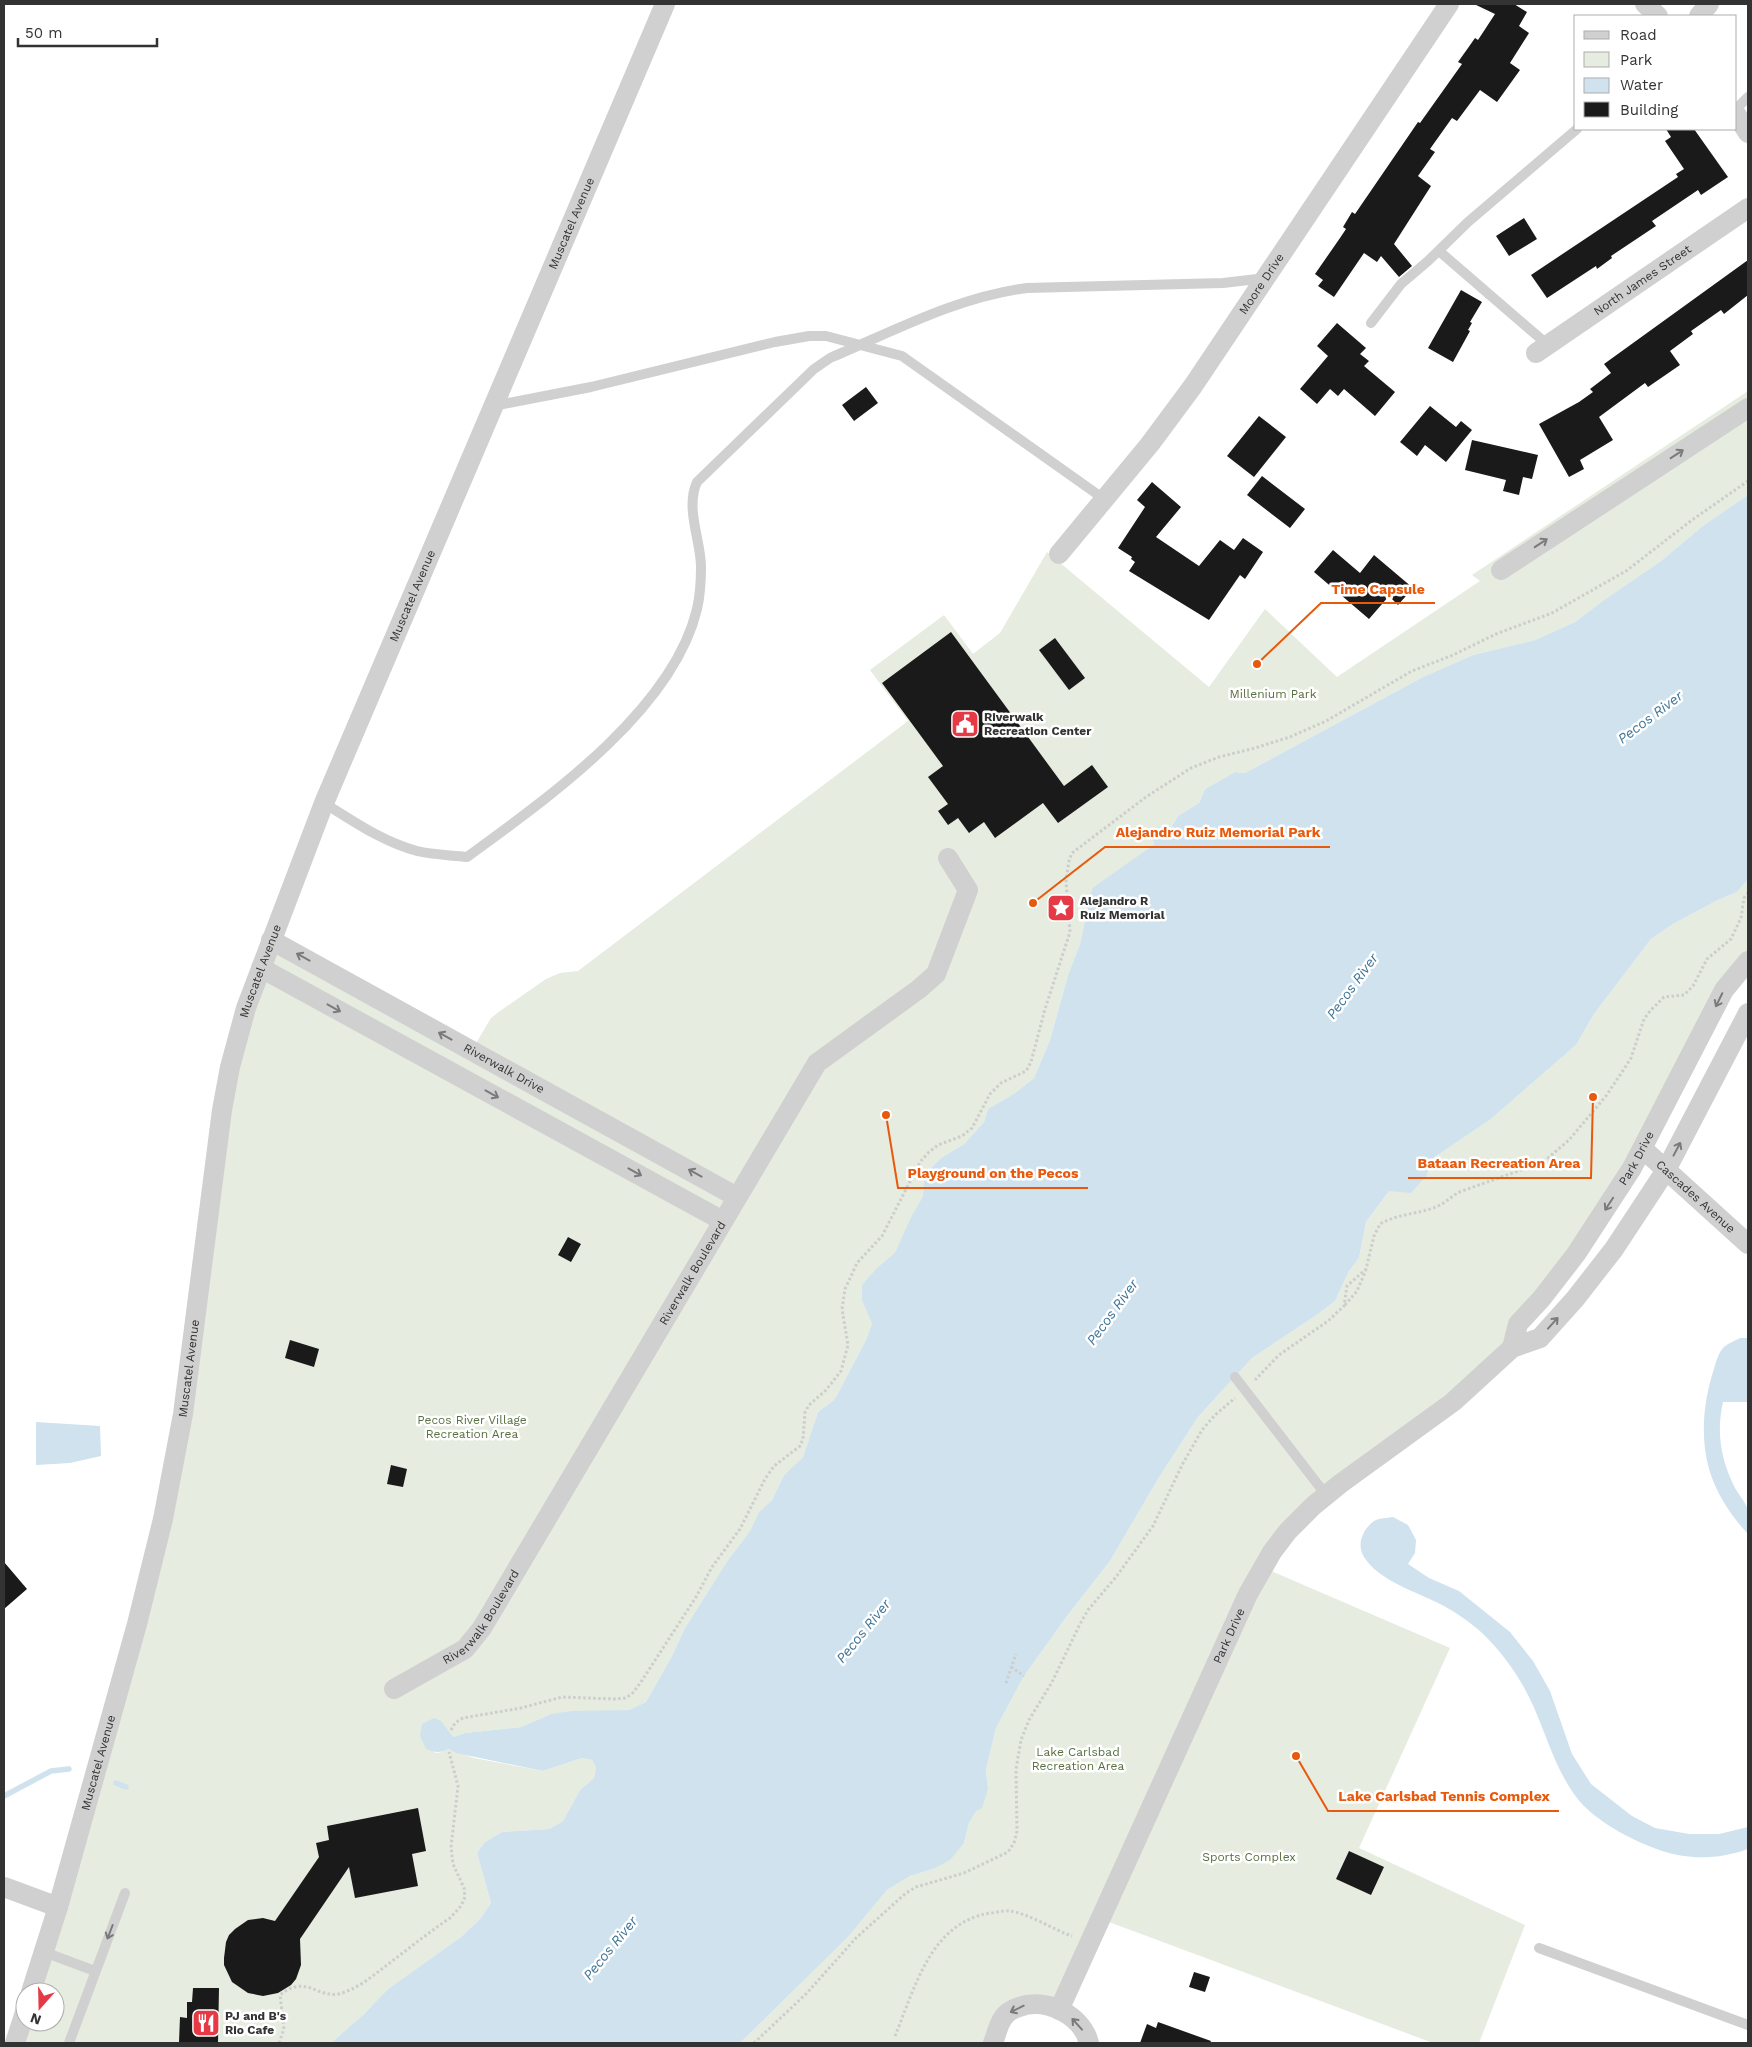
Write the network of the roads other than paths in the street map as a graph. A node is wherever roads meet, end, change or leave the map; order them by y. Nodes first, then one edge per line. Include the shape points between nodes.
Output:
1 (665, 4) edge
2 (1449, 4) edge
3 (1645, 4) edge
4 (1709, 4) edge
5 (1657, 15) edge
6 (1700, 15) edge
7 (1748, 96) edge
8 (1737, 108) edge
9 (1737, 116) edge
10 (1575, 130) edge
11 (1748, 133) edge
12 (1748, 208) edge
13 (1439, 250) junction
14 (1266, 278) junction
15 (1371, 323) dead end
16 (862, 344) junction
17 (1542, 349) joint
18 (493, 406) junction
19 (1748, 408) edge
20 (1104, 499) junction
21 (1059, 554) dead end
22 (1501, 570) dead end
23 (324, 802) junction
24 (948, 858) dead end
25 (271, 940) junction
26 (1748, 961) edge
27 (261, 968) junction
28 (1748, 1013) edge
29 (482, 1056) junction
30 (467, 1080) junction
31 (1643, 1149) junction
32 (1666, 1170) junction
33 (737, 1197) junction
34 (723, 1221) junction
35 (1748, 1244) edge
36 (1512, 1348) junction
37 (1235, 1376) dead end
38 (1326, 1495) junction
39 (394, 1689) dead end
40 (4, 1887) edge
41 (125, 1893) dead end
42 (58, 1907) junction
43 (1539, 1948) dead end
44 (44, 1952) junction
45 (95, 1971) junction
46 (34, 1982) edge
47 (1059, 2010) junction
48 (1748, 2025) edge
49 (69, 2043) edge
50 (993, 2043) edge
51 (1089, 2043) edge

1 - 18 street, Muscatel Avenue
2 - 14 street, Moore Drive
3 - 5 street
4 - 6 street
7 - 8 lane
9 - 11 street
10 - 13 lane
12 - 17 street, North James Street
13 - 15 lane via 1401,284
13 - 17 lane
14 - 16 lane via 1223,283 1026,288 970,300
14 - 20 street, Moore Drive via 1193,386
16 - 18 lane via 826,336 792,339 591,388
16 - 20 lane via 902,356
16 - 23 lane via 814,369 697,482 694,518 701,568 697,608 674,664 654,694 619,732 528,813 467,856 417,851 358,824
18 - 23 street, Muscatel Avenue
22 -> 19 street
20 - 21 street, Moore Drive
23 - 25 street, Muscatel Avenue
24 - 33 street, Riverwalk Boulevard via 968,890 936,974 817,1064
25 - 27 street, Muscatel Avenue
29 -> 25 street, Riverwalk Drive
26 -> 31 street, Park Drive via 1724,990
27 -> 30 street
27 - 42 street, Muscatel Avenue via 244,1016 222,1110 183,1414 167,1501 137,1624
32 -> 28 street, Park Drive
29 - 30 street
33 -> 29 street, Riverwalk Drive
30 -> 34 street
31 - 32 street, Cascades Avenue
31 -> 36 street, Park Drive via 1576,1254 1518,1324
32 - 35 street, Cascades Avenue
36 -> 32 street, Park Drive via 1540,1338 1575,1299 1614,1249
33 - 34 street, Riverwalk Boulevard
34 - 39 street, Riverwalk Boulevard via 473,1640 440,1665
36 - 38 street, Park Drive via 1453,1402
37 - 38 lane
38 - 47 street, Park Drive via 1288,1532 1262,1567
40 - 42 street
41 -> 45 lane
42 - 44 street, Muscatel Avenue
43 - 48 lane
44 - 45 lane
44 - 46 street, Muscatel Avenue
45 - 49 lane
47 -> 50 street via 1028,2004 1013,2009 1003,2017
51 -> 47 street via 1078,2021

